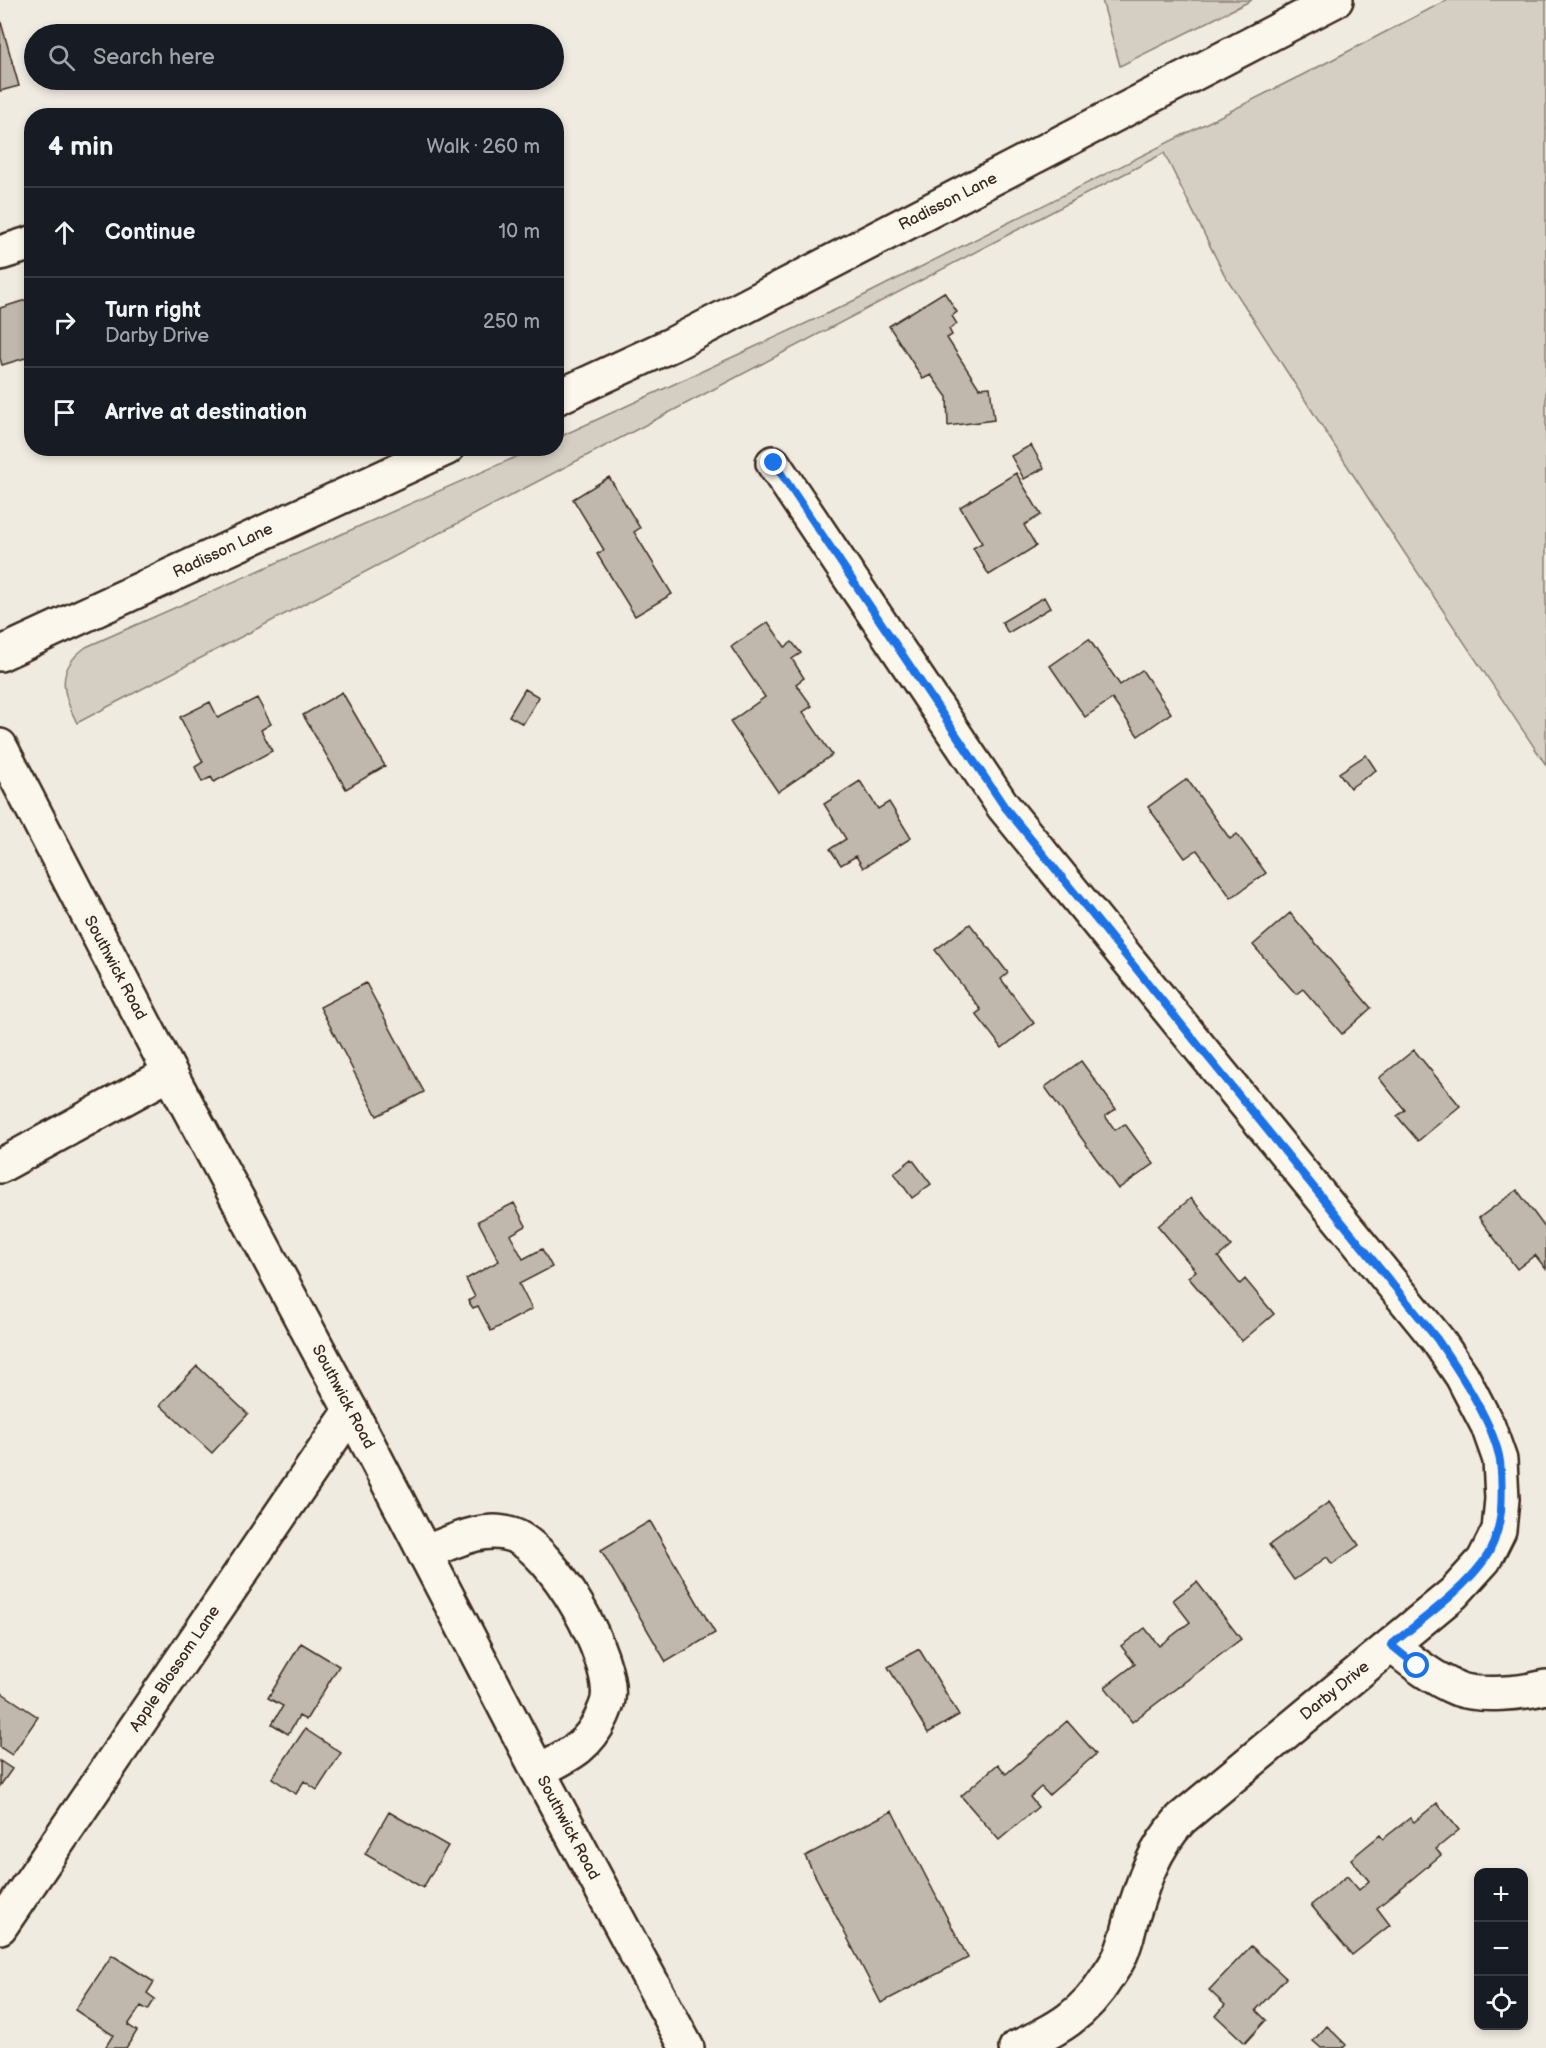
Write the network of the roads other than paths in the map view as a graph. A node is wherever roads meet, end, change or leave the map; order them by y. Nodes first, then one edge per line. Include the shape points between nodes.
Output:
1 (1336, 0) edge
2 (24, 246) edge
3 (0, 253) edge
4 (564, 394) edge
5 (430, 456) edge
6 (774, 463) dead end
7 (0, 654) edge
8 (0, 746) edge
9 (170, 1072) junction
10 (0, 1166) edge
11 (351, 1411) junction
12 (424, 1553) junction
13 (1391, 1645) junction
14 (1546, 1687) edge
15 (538, 1771) junction
16 (0, 1927) edge
17 (687, 2048) edge
18 (1016, 2048) edge

1 - 4 main road, Radisson Lane via 673,344
2 - 3 main road
5 - 7 main road, Radisson Lane
6 - 13 main road, Darby Drive via 1004,806 1437,1339 1462,1376 1488,1426 1500,1460 1499,1530 1469,1579
8 - 9 main road, Southwick Road
9 - 10 main road
9 - 11 main road, Southwick Road
11 - 12 main road, Southwick Road
11 - 16 main road, Apple Blossom Lane
12 - 15 main road, Southwick Road
12 - 15 main road via 472,1534 513,1535 545,1561 573,1598 597,1642 608,1682 608,1700 597,1727 574,1752
13 - 14 main road via 1417,1666 1459,1689 1494,1693
13 - 18 main road, Darby Drive via 1164,1837 1144,1878 1120,1957 1102,1986 1068,2022
15 - 17 main road, Southwick Road

